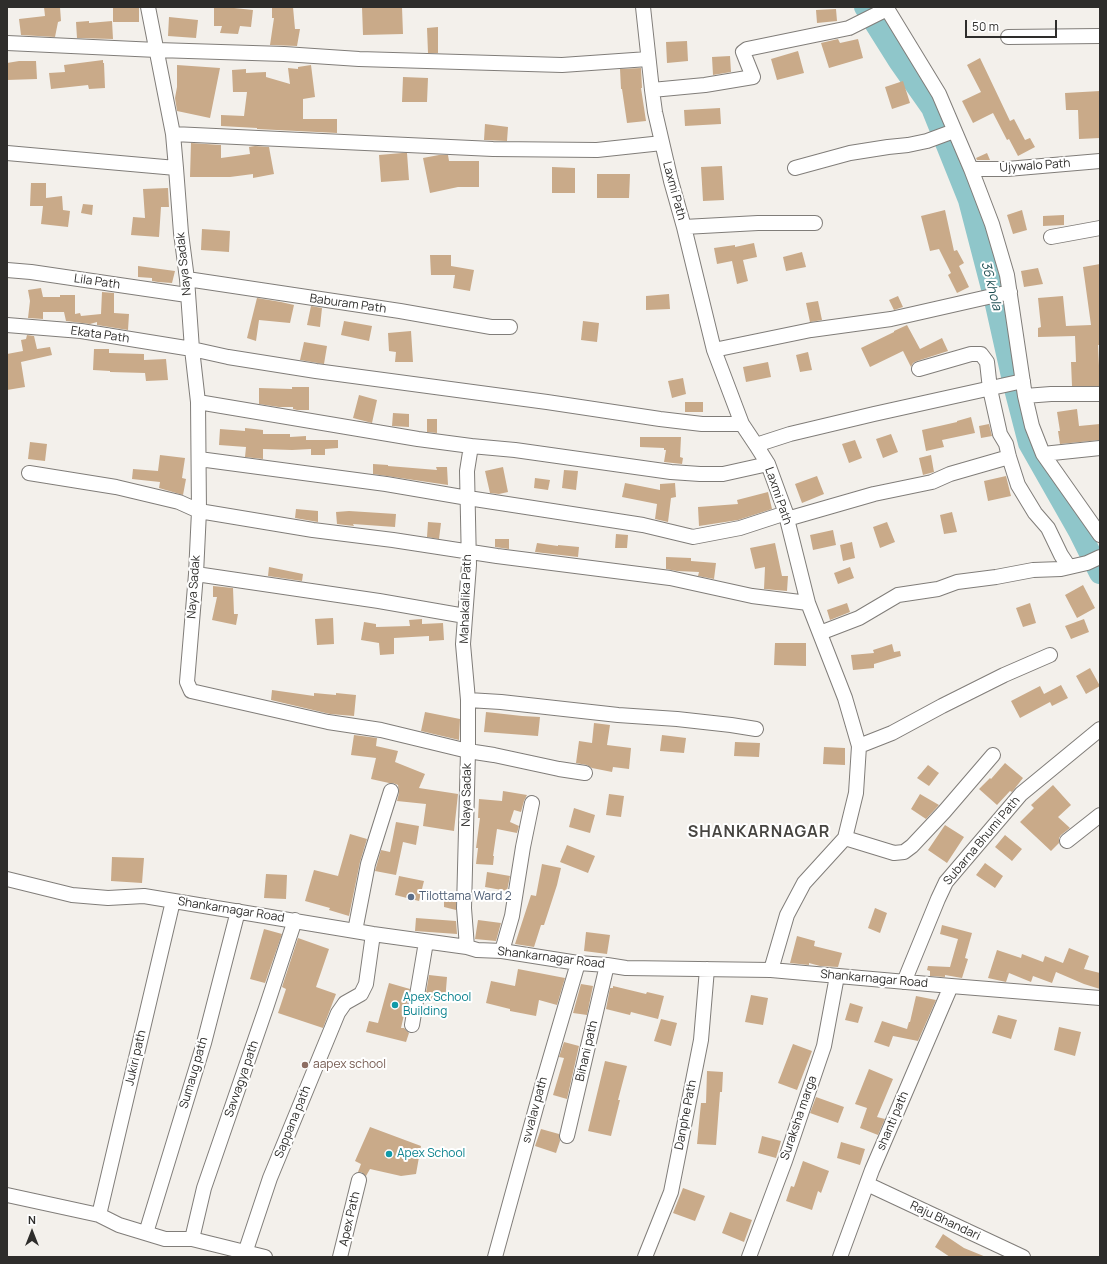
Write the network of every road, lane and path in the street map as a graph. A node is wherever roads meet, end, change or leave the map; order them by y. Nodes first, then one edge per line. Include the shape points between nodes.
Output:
1 (148, 7) edge
2 (643, 7) edge
3 (879, 12) edge
4 (1100, 36) edge
5 (1008, 37) dead end
6 (7, 43) edge
7 (157, 50) junction
8 (648, 59) junction
9 (652, 90) junction
10 (952, 131) junction
11 (173, 134) junction
12 (662, 142) junction
13 (7, 154) edge
14 (1100, 161) edge
15 (176, 168) junction
16 (795, 168) dead end
17 (971, 169) junction
18 (815, 223) dead end
19 (684, 228) junction
20 (1100, 228) edge
21 (1050, 237) dead end
22 (7, 270) edge
23 (187, 279) junction
24 (1005, 292) junction
25 (188, 295) junction
26 (7, 325) edge
27 (510, 327) dead end
28 (192, 349) junction
29 (714, 350) junction
30 (920, 369) dead end
31 (1023, 381) junction
32 (991, 389) junction
33 (1100, 394) edge
34 (1025, 396) junction
35 (198, 402) junction
36 (742, 424) junction
37 (756, 445) junction
38 (471, 446) junction
39 (1100, 448) edge
40 (1043, 454) junction
41 (1009, 457) junction
42 (199, 459) junction
43 (768, 464) junction
44 (29, 473) dead end
45 (468, 498) junction
46 (199, 511) junction
47 (786, 516) junction
48 (1100, 536) edge
49 (468, 552) junction
50 (1094, 560) edge
51 (1070, 567) junction
52 (196, 574) junction
53 (808, 603) junction
54 (464, 616) junction
55 (820, 633) junction
56 (1050, 655) dead end
57 (468, 700) junction
58 (756, 729) dead end
59 (1100, 729) edge
60 (859, 746) junction
61 (468, 751) junction
62 (993, 755) dead end
63 (585, 772) dead end
64 (390, 791) dead end
65 (532, 803) dead end
66 (1100, 816) edge
67 (845, 838) junction
68 (1067, 841) dead end
69 (7, 879) edge
70 (173, 901) junction
71 (238, 911) junction
72 (295, 920) junction
73 (355, 930) junction
74 (373, 934) junction
75 (426, 942) junction
76 (466, 947) junction
77 (502, 951) junction
78 (578, 963) junction
79 (607, 965) junction
80 (707, 969) junction
81 (771, 970) junction
82 (837, 976) junction
83 (904, 982) junction
84 (951, 986) junction
85 (1100, 998) edge
86 (412, 1025) dead end
87 (567, 1136) dead end
88 (359, 1180) dead end
89 (867, 1184) junction
90 (7, 1194) edge
91 (99, 1215) junction
92 (146, 1233) junction
93 (192, 1239) junction
94 (245, 1252) junction
95 (265, 1257) edge
96 (340, 1257) edge
97 (495, 1257) edge
98 (645, 1257) edge
99 (749, 1257) edge
100 (840, 1257) edge
101 (1023, 1257) edge

1 - 7 street, Naya Sadak
2 - 8 street, Laxmi Path
3 - 9 street via 849,28 747,49 743,52 752,77
3 - 10 street via 939,94
4 - 5 street
6 - 7 street
7 - 8 street via 284,54 367,60 562,65
7 - 11 street, Naya Sadak
8 - 9 street, Laxmi Path
9 - 12 street, Laxmi Path
10 - 16 street via 927,142 850,153
10 - 17 street
11 - 12 street via 493,149 597,150
11 - 15 street, Naya Sadak
12 - 19 street, Laxmi Path
13 - 15 street
14 - 17 street, Ujywalo Path
15 - 23 street, Naya Sadak
17 - 24 street via 1008,274
18 - 19 street via 758,223
19 - 29 street, Laxmi Path
20 - 21 street
22 - 25 street, Lila Path
23 - 25 street, Naya Sadak
23 - 27 street, Baburam Path
24 - 29 street via 891,319 811,330
24 - 31 street
25 - 28 street, Naya Sadak
26 - 28 street, Ekata Path via 81,331
28 - 35 street, Naya Sadak
28 - 36 street, Ekata Path via 309,370 660,419 702,424
29 - 36 street, Laxmi Path
30 - 32 street via 971,354 981,354 987,362
31 - 32 street
31 - 34 street
32 - 37 street via 790,434
32 - 41 street via 1000,434
33 - 34 street
34 - 40 street via 1032,426
35 - 38 street
35 - 42 street, Naya Sadak
36 - 37 street, Laxmi Path
37 - 43 street, Laxmi Path
38 - 43 street via 700,474 723,474
38 - 45 street, Mahakalika Path via 467,471
39 - 40 street
40 - 48 street
41 - 47 street via 950,474 932,482
41 - 51 street via 1018,485 1035,513 1048,528 1060,555
42 - 45 street via 386,484
42 - 46 street, Naya Sadak
43 - 47 street, Laxmi Path
44 - 46 street via 116,487 179,502
45 - 47 street via 643,526 694,537
45 - 49 street, Mahakalika Path
46 - 49 street
46 - 52 street, Naya Sadak
47 - 53 street, Laxmi Path
49 - 53 street via 670,578 752,596
49 - 54 street, Mahakalika Path
50 - 51 street
51 - 55 street via 957,582 938,589 898,596 860,618
52 - 54 street
52 - 61 street, Naya Sadak via 187,682 191,691 328,722 381,730
53 - 55 street, Laxmi Path
54 - 57 street, Mahakalika Path via 463,644
55 - 60 street, Laxmi Path via 846,698
56 - 60 street via 1004,675 892,733
57 - 58 street
57 - 61 street, Mahakalika Path
59 - 83 street, Subarna Bhumi Path via 1021,794 946,882
60 - 67 street, Laxmi Path via 856,793
61 - 63 street
61 - 76 street, Naya Sadak via 464,908
62 - 67 street via 944,812 904,852 894,853
64 - 73 street via 368,864
65 - 77 street via 512,916
66 - 68 street
67 - 81 street, Laxmi Path via 804,883 787,915
69 - 70 street, Shankarnagar Road via 72,895 108,898 144,896
70 - 71 street, Shankarnagar Road
70 - 91 street, Jukiri path
71 - 72 street, Shankarnagar Road
71 - 92 street, Sumaug path via 204,1043
72 - 73 street, Shankarnagar Road
72 - 93 street, Savvagya path via 204,1188
73 - 74 street, Shankarnagar Road
74 - 75 street, Shankarnagar Road
74 - 94 street, Sappana path via 366,984 361,994 345,1003 338,1013 270,1178
75 - 76 street, Shankarnagar Road
75 - 86 street
76 - 77 street, Shankarnagar Road
77 - 78 street, Shankarnagar Road
78 - 79 street, Shankarnagar Road
78 - 97 street, svvalav path
79 - 80 street, Shankarnagar Road via 626,968
79 - 87 street, Bihani path
80 - 81 street, Shankarnagar Road
80 - 98 street, Danphe Path via 701,1040 671,1192
81 - 82 street, Shankarnagar Road
82 - 83 street, Shankarnagar Road
82 - 99 street, Suraksha marga via 824,1046
83 - 84 street, Shankarnagar Road
84 - 85 street, Shankarnagar Road
84 - 89 street, shanti path
88 - 96 street, Apex Path
89 - 100 street, shanti path
89 - 101 street, Raju Bhandari
90 - 91 street
91 - 92 street via 119,1225
92 - 93 street via 165,1239
93 - 94 street
94 - 95 street

